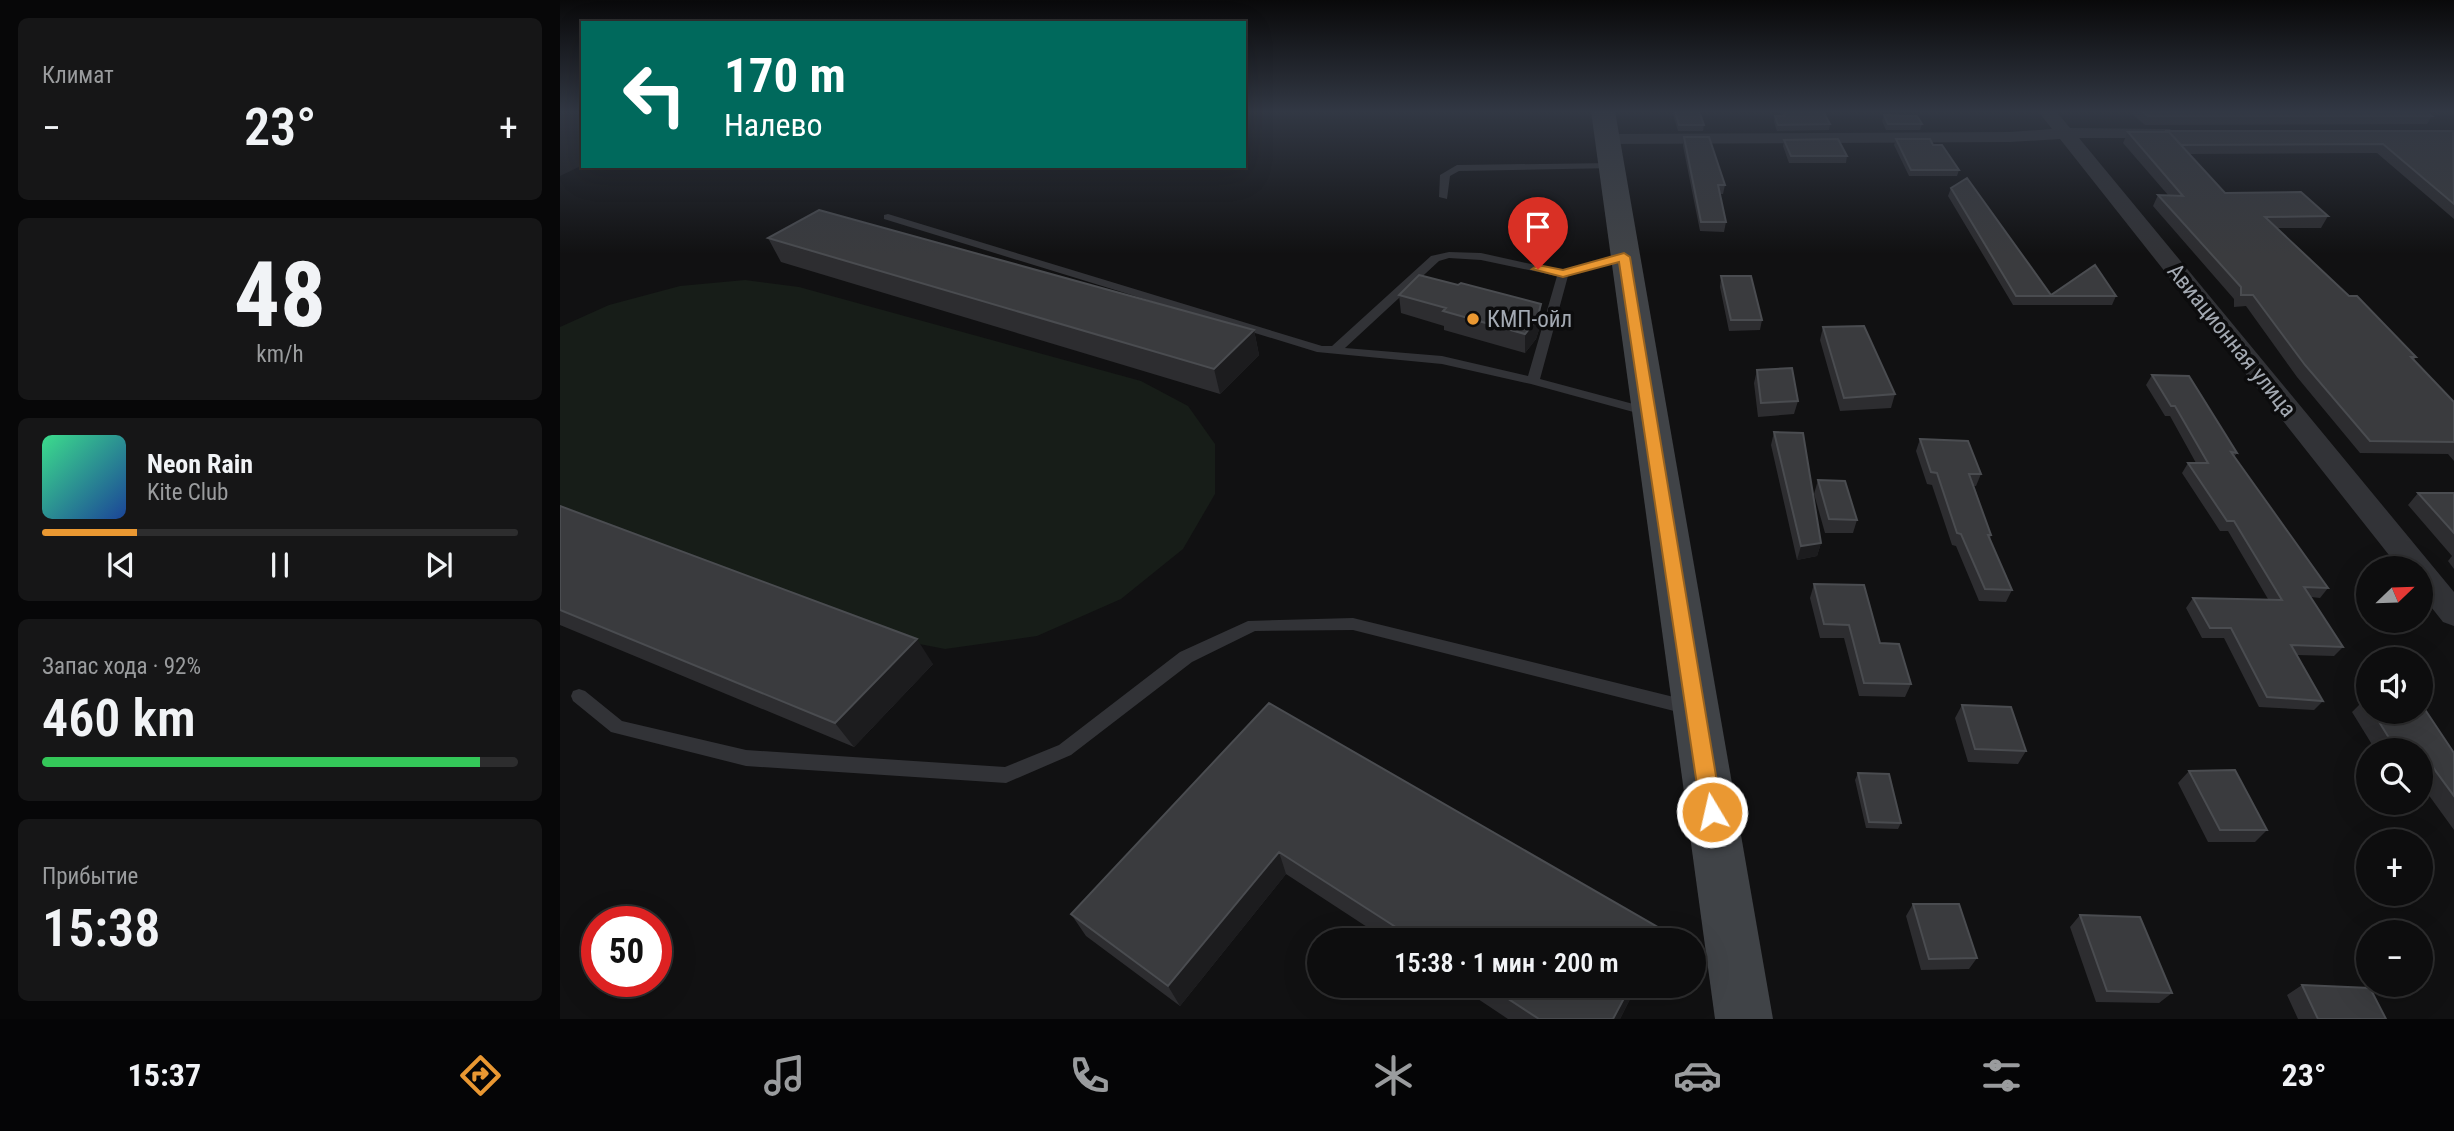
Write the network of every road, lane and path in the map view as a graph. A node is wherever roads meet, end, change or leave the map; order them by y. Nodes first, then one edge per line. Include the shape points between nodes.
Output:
1 (1505, 159) edge
2 (1611, 159) edge
3 (2086, 159) edge
4 (1444, 197) dead end
5 (888, 217) dead end
6 (1624, 257) junction
7 (1563, 274) junction
8 (1335, 350) junction
9 (1533, 381) junction
10 (1648, 412) junction
11 (2408, 556) edge
12 (2433, 588) edge
13 (2454, 614) edge
14 (579, 696) dead end
15 (1695, 709) junction
16 (1744, 1019) edge

1 - 4 lane via 1457,168 1445,175
2 - 6 main road
3 - 11 street, Авиационная улица
5 - 8 lane
6 - 7 lane
6 - 10 main road
7 - 8 lane via 1446,254 1435,258
7 - 9 lane
8 - 9 lane via 1442,359
9 - 10 lane
10 - 15 main road
12 - 13 street, Авиационная улица
14 - 15 lane via 617,727 746,758 1006,775 1065,750 1186,657 1253,625 1353,624
15 - 16 main road

